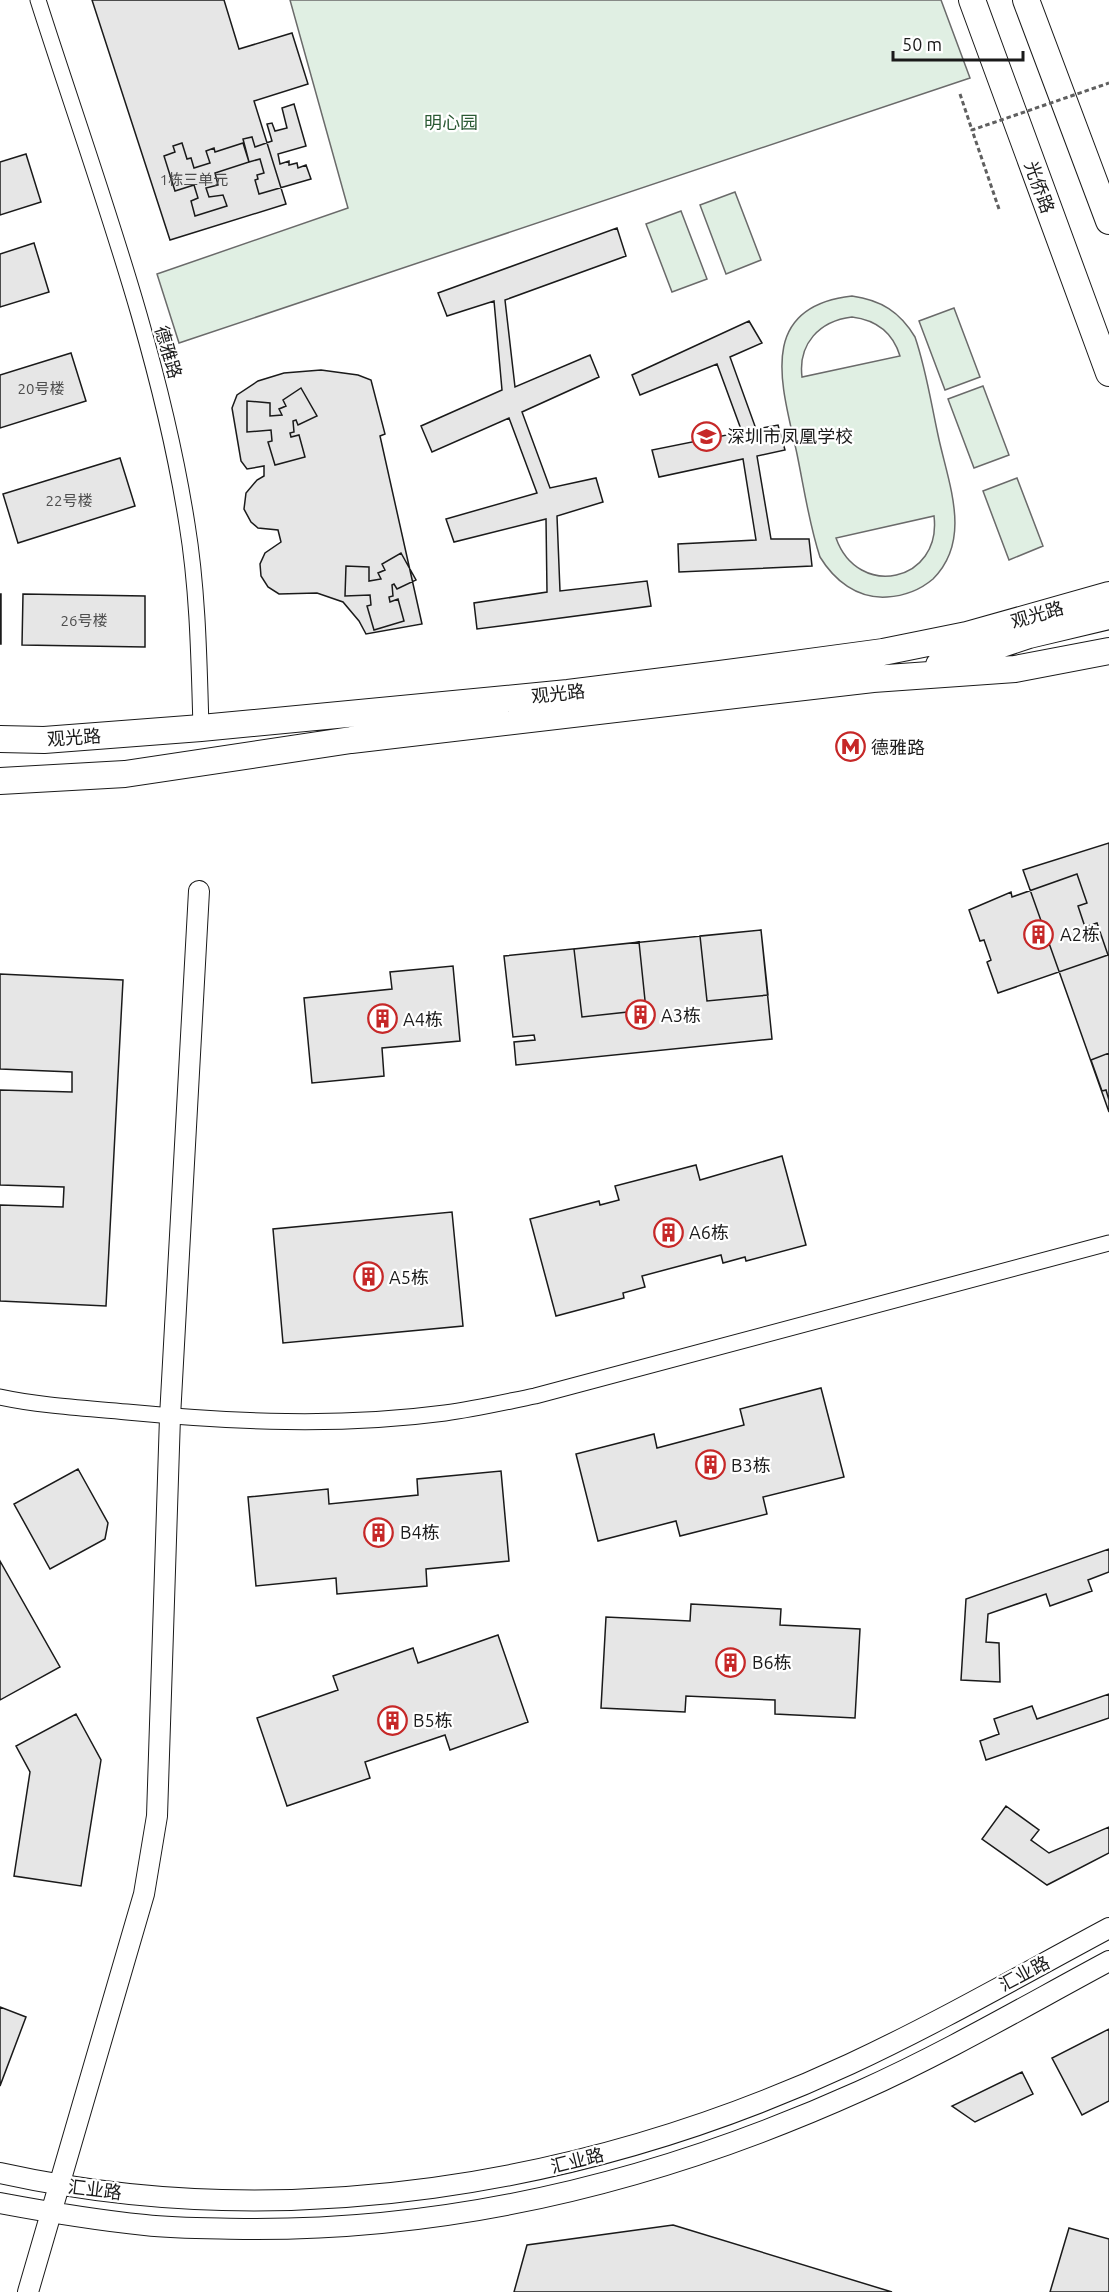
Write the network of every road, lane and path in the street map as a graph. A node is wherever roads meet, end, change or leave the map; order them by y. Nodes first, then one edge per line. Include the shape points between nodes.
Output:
1 (38, 0) edge
2 (972, 0) edge
3 (1026, 0) edge
4 (1109, 83) edge
5 (960, 94) dead end
6 (972, 130) junction
7 (999, 209) dead end
8 (1109, 221) edge
9 (1109, 373) edge
10 (1109, 595) edge
11 (1109, 616) edge
12 (1109, 651) edge
13 (905, 677) junction
14 (201, 728) junction
15 (0, 739) edge
16 (0, 781) edge
17 (199, 891) dead end
18 (1109, 1243) edge
19 (0, 1398) edge
20 (170, 1417) junction
21 (1109, 1928) edge
22 (1109, 1961) edge
23 (0, 2173) edge
24 (59, 2184) junction
25 (0, 2203) edge
26 (51, 2212) junction
27 (28, 2292) edge

1 - 14 street, 德雅路 via 160,393 187,524
2 - 9 main road, 光侨路
3 - 8 main road
4 - 6 path, bridge
5 - 6 path
6 - 7 path, bridge
10 - 14 main road, 观光路 via 967,635 883,652 568,693
11 - 13 main road via 1029,635
12 - 13 main road, 观光路 via 1015,669
13 - 16 main road, 观光路 via 351,740 125,774
14 - 15 main road, 观光路 via 44,740
17 - 20 street
18 - 20 street via 535,1396 446,1413 354,1421
19 - 20 street
20 - 24 street via 157,1816 144,1894
21 - 24 street, 汇业路 via 850,2064 759,2103 595,2156 435,2189 356,2197 217,2199 149,2196
22 - 26 street, 汇业路 via 863,2091 769,2130 614,2181 522,2204 438,2218 284,2229 146,2225
23 - 24 street, 汇业路
24 - 26 street
25 - 26 street, 汇业路
26 - 27 street

